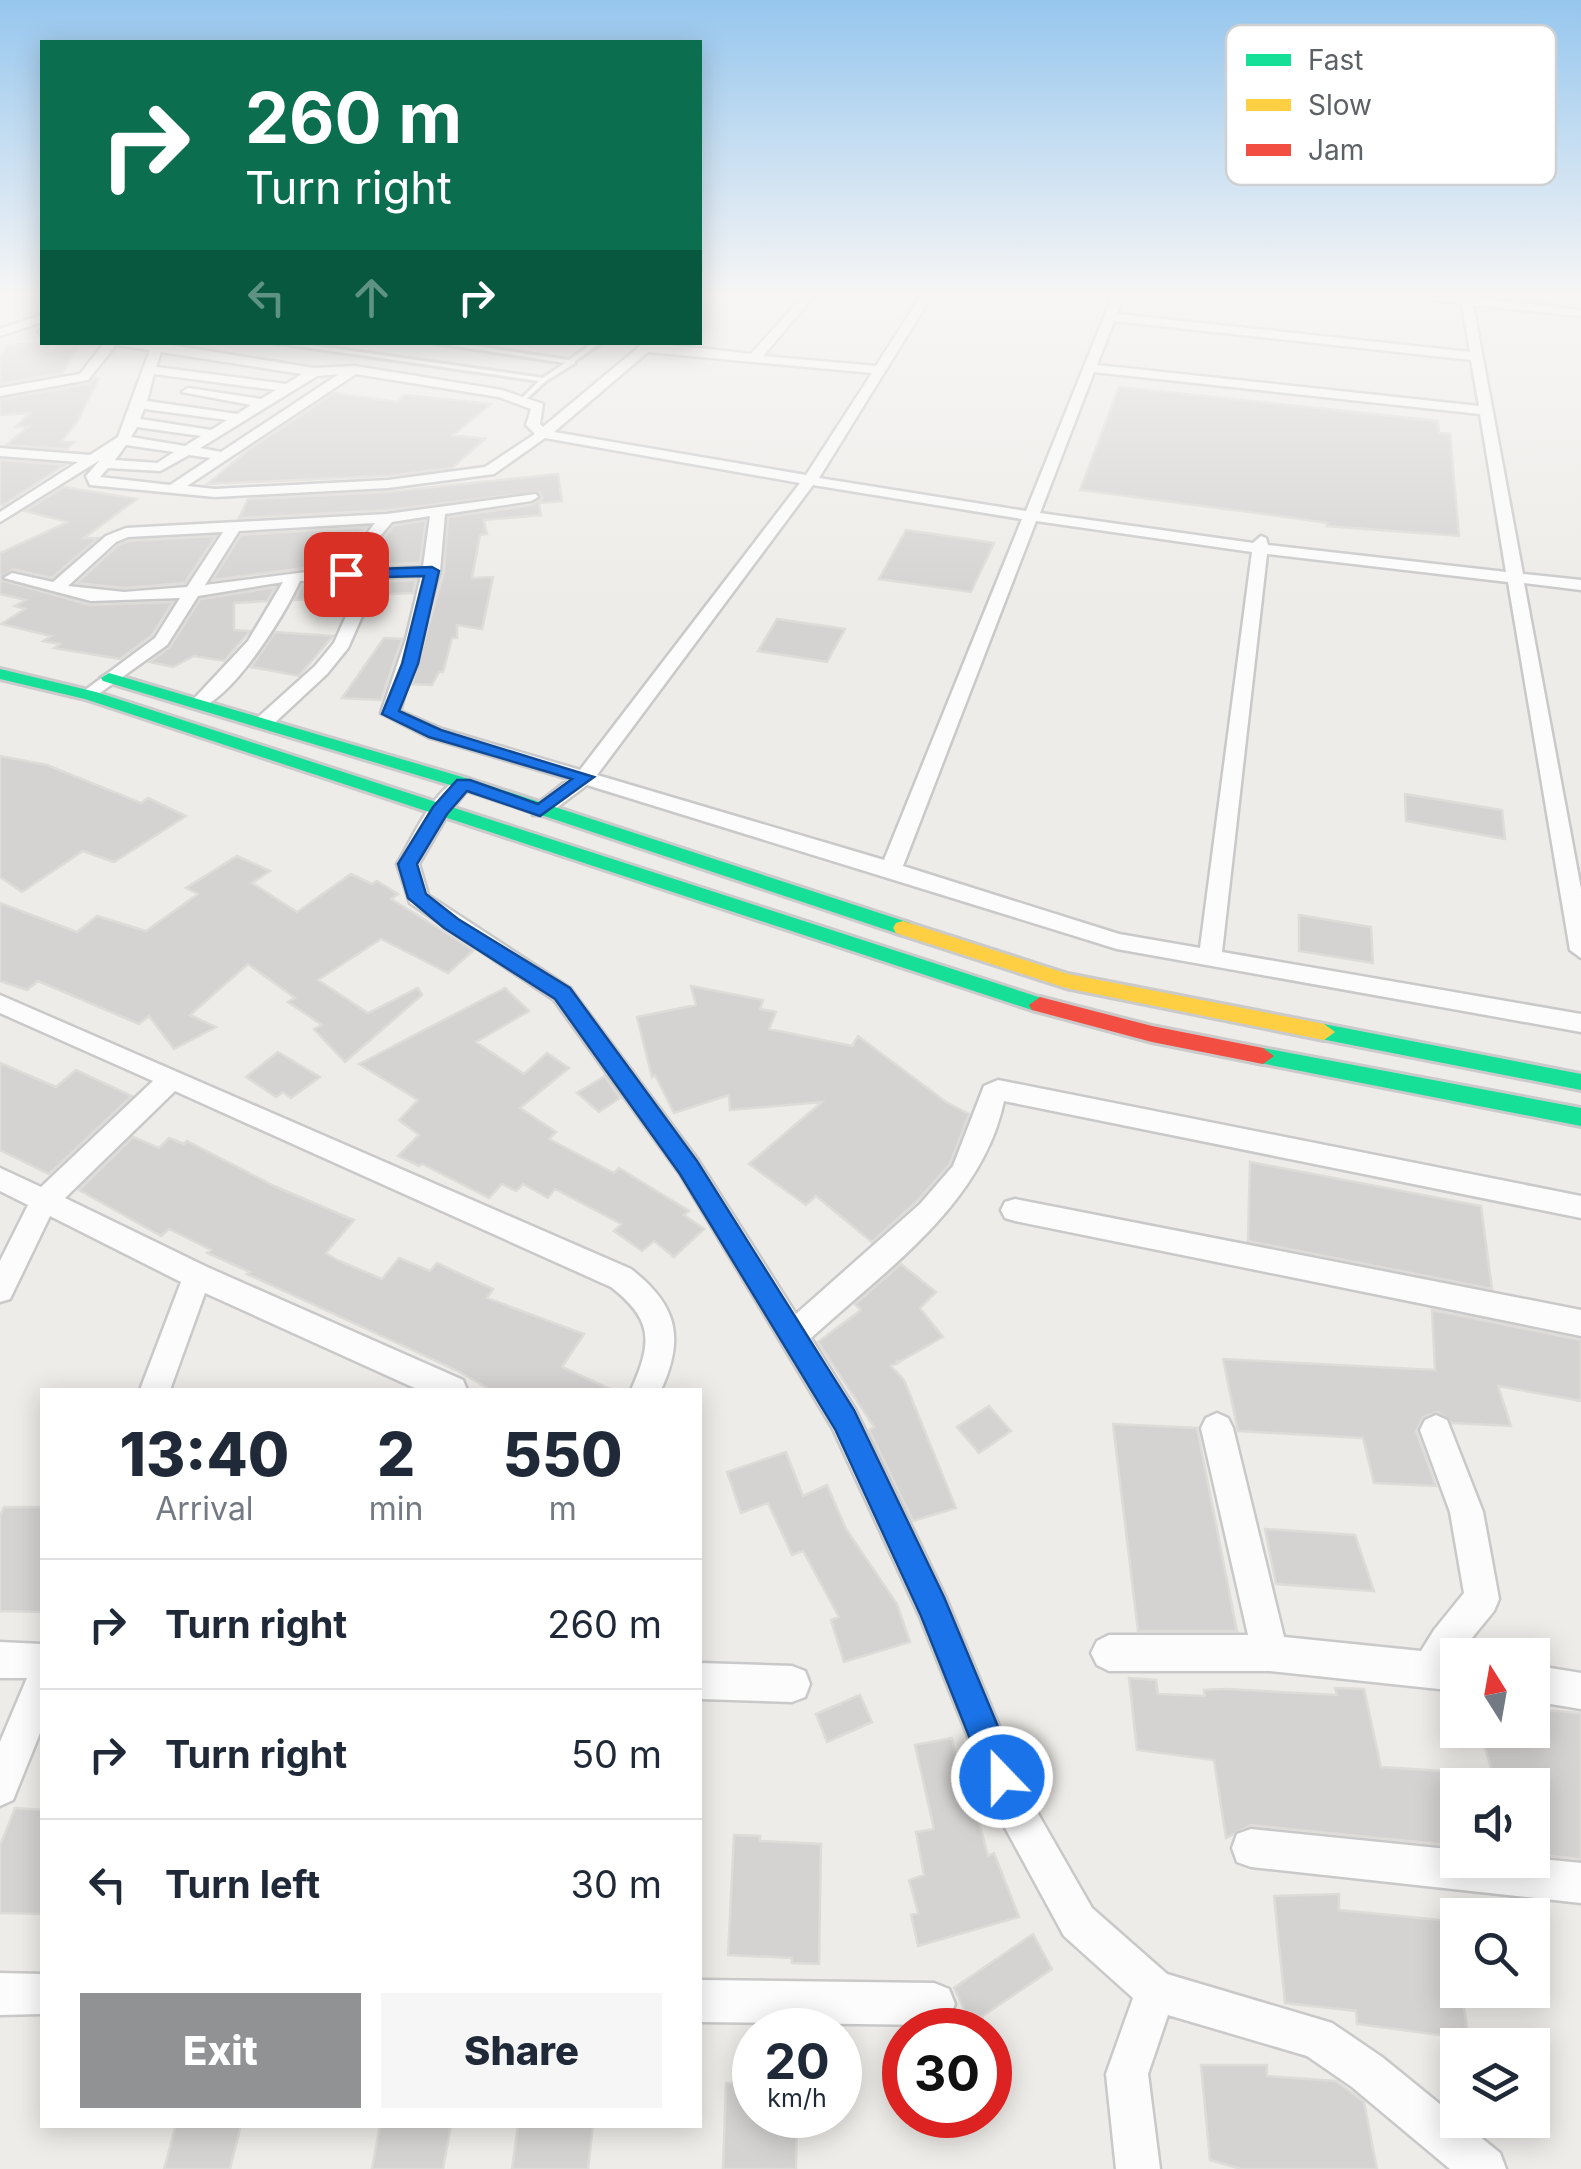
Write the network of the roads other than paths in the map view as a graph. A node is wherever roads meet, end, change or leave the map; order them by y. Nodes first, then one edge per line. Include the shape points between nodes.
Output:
1 (141, 398) edge
2 (229, 398) edge
3 (271, 398) edge
4 (312, 398) edge
5 (514, 398) edge
6 (580, 398) edge
7 (859, 398) edge
8 (1077, 398) edge
9 (1369, 398) edge
10 (1486, 398) edge
11 (524, 400) joint
12 (263, 403) junction
13 (139, 404) junction
14 (1488, 411) junction
15 (238, 418) junction
16 (132, 422) junction
17 (542, 429) junction
18 (212, 434) junction
19 (122, 440) junction
20 (185, 451) junction
21 (0, 452) edge
22 (223, 456) junction
23 (99, 461) junction
24 (813, 476) junction
25 (170, 491) junction
26 (531, 497) dead end
27 (438, 512) junction
28 (1034, 513) junction
29 (0, 518) edge
30 (388, 518) junction
31 (233, 528) junction
32 (1261, 545) junction
33 (432, 571) junction
34 (1515, 571) junction
35 (373, 573) junction
36 (318, 574) junction
37 (1581, 575) edge
38 (294, 576) junction
39 (4, 578) edge
40 (1581, 585) edge
41 (55, 590) junction
42 (191, 592) junction
43 (0, 656) edge
44 (0, 674) edge
45 (114, 679) junction
46 (90, 695) junction
47 (199, 703) junction
48 (263, 723) junction
49 (586, 777) junction
50 (464, 784) junction
51 (439, 811) junction
52 (540, 811) junction
53 (891, 869) junction
54 (1581, 950) edge
55 (1210, 957) junction
56 (0, 1003) edge
57 (1581, 1022) edge
58 (172, 1079) junction
59 (1581, 1082) edge
60 (1581, 1117) edge
61 (0, 1179) edge
62 (44, 1201) junction
63 (1575, 1206) edge
64 (1015, 1210) dead end
65 (1581, 1232) edge
66 (197, 1276) junction
67 (0, 1290) edge
68 (1581, 1323) edge
69 (791, 1337) junction
70 (156, 1388) edge
71 (448, 1388) edge
72 (647, 1388) edge
73 (1217, 1428) dead end
74 (1436, 1430) dead end
75 (1449, 1638) edge
76 (1109, 1653) dead end
77 (1270, 1653) junction
78 (0, 1660) edge
79 (40, 1661) edge
80 (1440, 1671) edge
81 (702, 1681) edge
82 (792, 1684) dead end
83 (1550, 1686) edge
84 (40, 1690) edge
85 (1581, 1690) edge
86 (0, 1787) edge
87 (1251, 1848) dead end
88 (1581, 1883) edge
89 (1156, 1991) junction
90 (0, 1994) edge
91 (40, 1994) edge
92 (702, 2001) edge
93 (934, 2004) dead end
94 (1138, 2169) edge
95 (1484, 2169) edge

1 - 13 street
2 - 12 street
3 - 12 street
4 - 22 street
5 - 11 street
6 - 17 street
7 - 24 street
8 - 28 street
9 - 14 street
10 - 14 street
11 - 17 street via 538,406
12 - 15 street
13 - 15 street
13 - 16 street
14 - 34 street
15 - 18 street
16 - 18 street
16 - 19 street
17 - 24 street
17 - 25 street via 489,471 465,477
18 - 20 street
19 - 20 street
19 - 23 street
20 - 22 street
20 - 23 street via 147,470
21 - 23 street
22 - 25 street
23 - 25 street via 96,482
23 - 29 street
24 - 28 street
24 - 49 street
26 - 27 street
27 - 30 street
27 - 33 street
28 - 32 street
28 - 53 street
30 - 31 street
30 - 36 street
31 - 41 street via 117,534
31 - 42 street
32 - 34 street
32 - 55 street
33 - 35 street
33 - 49 street via 410,664 390,714 435,734
34 - 37 street
34 - 40 street
34 - 54 street
35 - 36 street
35 - 48 street via 342,644
36 - 38 street
38 - 42 street
38 - 47 street via 262,638
39 - 41 street
41 - 42 street via 124,597
42 - 45 street via 161,641
43 - 45 main road
44 - 46 main road
45 - 46 street
45 - 47 main road
46 - 51 main road
47 - 48 main road
48 - 50 main road
49 - 52 street
49 - 53 street
50 - 51 street
50 - 52 main road
51 - 60 main road via 1039,1005 1152,1034
51 - 69 street via 408,864 418,898 562,994 689,1168
52 - 59 main road via 1066,981
53 - 55 street via 1117,941
55 - 57 street
56 - 58 street
58 - 62 street
58 - 72 street via 621,1278 643,1293 656,1314 663,1356
61 - 62 street
62 - 66 street
62 - 67 street
63 - 65 street
63 - 69 street via 998,1090 964,1172 930,1212
64 - 68 street
66 - 70 street
66 - 71 street
69 - 89 street via 844,1419 933,1608 1016,1811 1078,1922
73 - 77 street
74 - 75 street via 1460,1484 1481,1575 1482,1598
76 - 77 street
77 - 80 street
78 - 79 street
81 - 82 street
83 - 85 street
84 - 86 street
87 - 88 street
89 - 94 street via 1127,2074
89 - 95 street via 1316,2038 1368,2072
90 - 91 street
92 - 93 street

